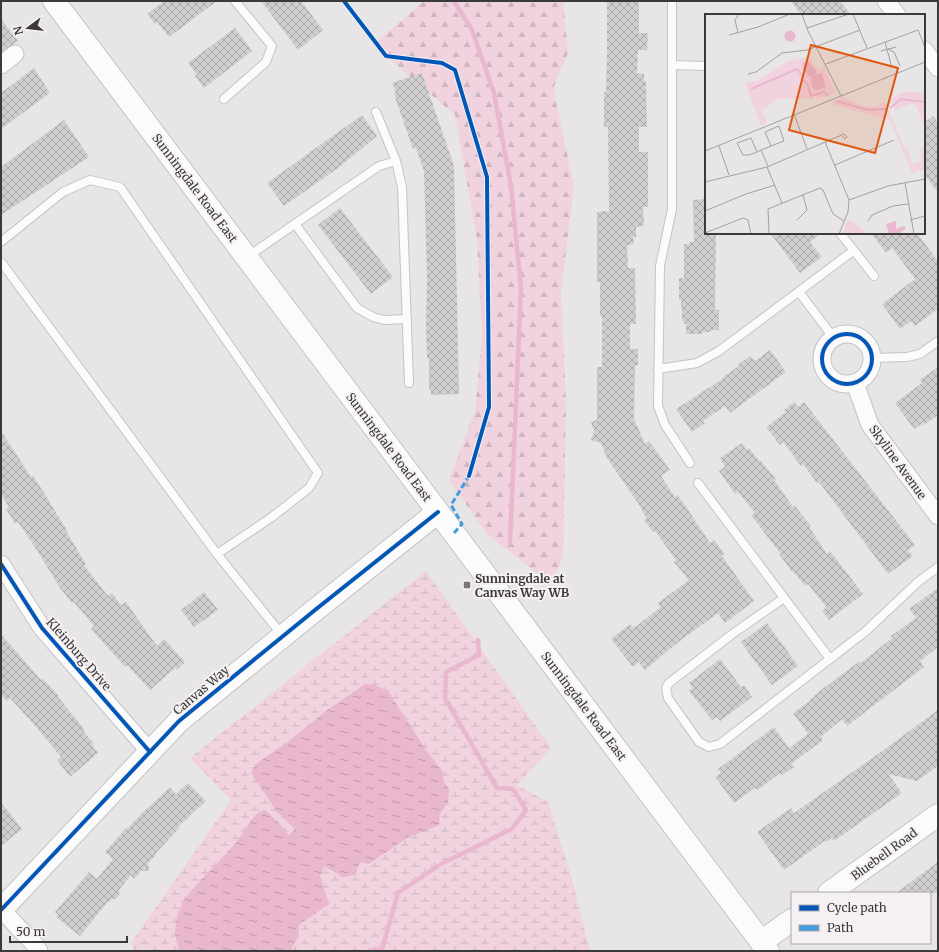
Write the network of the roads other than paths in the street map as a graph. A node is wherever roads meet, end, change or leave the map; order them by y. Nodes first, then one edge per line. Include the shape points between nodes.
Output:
1 (54, 1) edge
2 (235, 1) edge
3 (672, 1) edge
4 (886, 1) edge
5 (896, 14) edge
6 (925, 51) edge
7 (16, 54) dead end
8 (1, 64) edge
9 (672, 65) junction
10 (705, 66) edge
11 (938, 68) edge
12 (224, 99) dead end
13 (376, 112) dead end
14 (396, 161) junction
15 (295, 224) junction
16 (841, 234) edge
17 (1, 242) edge
18 (853, 251) junction
19 (247, 257) junction
20 (1, 262) edge
21 (874, 276) dead end
22 (799, 292) junction
23 (407, 319) junction
24 (833, 337) junction
25 (938, 341) edge
26 (873, 358) junction
27 (658, 369) junction
28 (409, 383) dead end
29 (855, 383) junction
30 (690, 463) dead end
31 (698, 483) dead end
32 (438, 512) junction
33 (938, 516) edge
34 (217, 554) junction
35 (1, 564) edge
36 (938, 567) edge
37 (784, 598) junction
38 (283, 636) junction
39 (830, 659) junction
40 (150, 752) junction
41 (938, 815) edge
42 (830, 892) edge
43 (1, 910) edge
44 (791, 921) edge
45 (765, 946) edge
46 (39, 951) edge

1 - 19 main road, Sunningdale Road East
2 - 12 lane via 272,46 266,62
3 - 9 lane
4 - 5 street
6 - 11 street
7 - 8 street
9 - 10 lane
9 - 27 lane via 672,209 660,266
13 - 14 lane
14 - 15 lane via 379,166
14 - 23 lane via 402,187
15 - 19 lane
15 - 23 lane via 357,308 384,320
16 - 18 lane
17 - 34 lane via 63,192 90,180 120,187 318,473 309,488 272,518
18 - 21 lane
18 - 22 lane
19 - 32 main road, Sunningdale Road East
20 - 34 lane
22 - 24 lane
22 - 27 lane via 719,352 697,363
23 - 28 lane
24 - 26 street via 842,333 852,333 861,337 869,344
24 - 29 street via 825,346 822,358 824,370 832,379 843,384
25 - 26 lane via 920,354 907,358
26 - 29 street via 867,376
27 - 30 lane via 658,406 665,425
29 - 33 street, Skyline Avenue via 870,425
31 - 37 lane
32 - 38 main road, Canvas Way
32 - 45 main road, Sunningdale Road East
34 - 38 lane
35 - 40 street, Kleinburg Drive via 42,628
36 - 39 lane via 918,582 866,631
37 - 39 lane
37 - 39 lane via 731,635 666,688 668,698 699,742 709,747 720,744
38 - 40 main road, Canvas Way via 179,721
40 - 43 main road, Canvas Way
41 - 42 main road, Bluebell Road
43 - 46 street
44 - 45 main road

